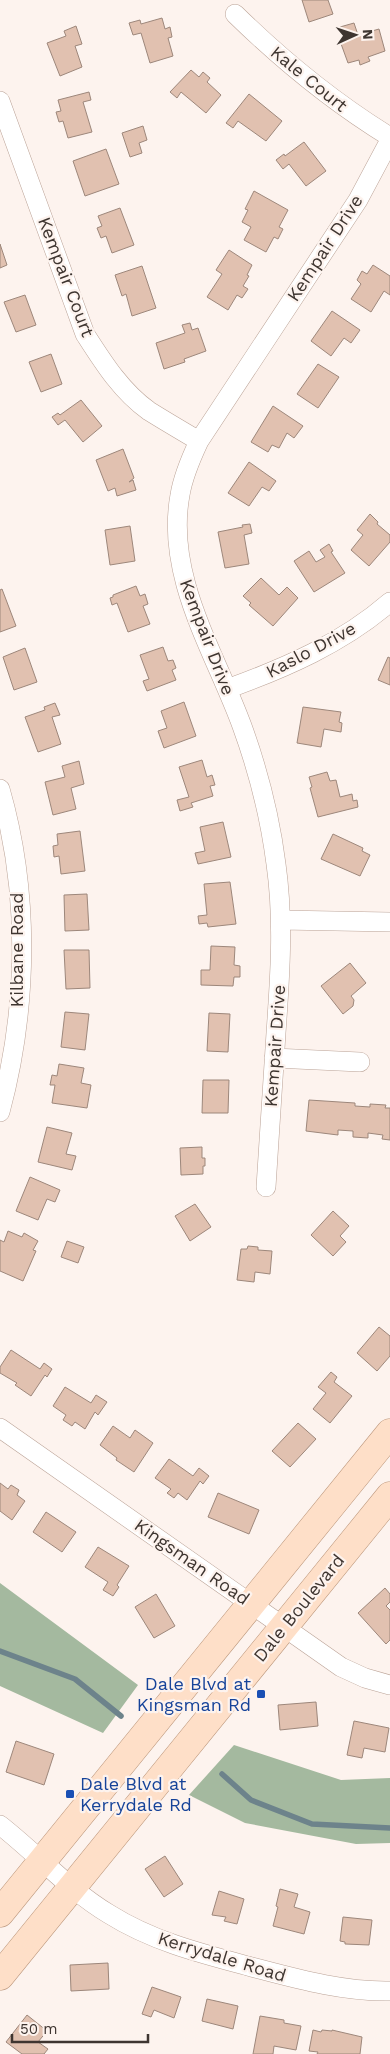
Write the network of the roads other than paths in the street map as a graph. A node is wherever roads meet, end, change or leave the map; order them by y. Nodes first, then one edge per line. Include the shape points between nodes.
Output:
1 (235, 14) dead end
2 (0, 101) edge
3 (390, 138) edge
4 (199, 441) junction
5 (390, 602) edge
6 (227, 689) junction
7 (0, 789) edge
8 (281, 920) junction
9 (390, 922) edge
10 (274, 1058) junction
11 (360, 1062) dead end
12 (1, 1103) edge
13 (266, 1187) dead end
14 (0, 1428) edge
15 (390, 1433) edge
16 (390, 1496) edge
17 (252, 1604) junction
18 (284, 1627) junction
19 (390, 1685) edge
20 (0, 1825) edge
21 (42, 1861) junction
22 (72, 1887) junction
23 (0, 1914) edge
24 (0, 1976) edge
25 (390, 1991) edge

1 - 3 street, Kale Court via 305,79
2 - 4 street, Kempair Court via 85,334 105,366 125,389 148,410
3 - 4 street, Kempair Drive via 358,200
4 - 6 street, Kempair Drive via 187,467 180,495 178,552 189,597
5 - 6 street, Kaslo Drive via 312,654 270,674
6 - 8 street, Kempair Drive via 258,775 268,817
7 - 12 street, Kilbane Road via 12,844 21,939 15,1034
8 - 9 street
8 - 10 street, Kempair Drive
10 - 11 street
10 - 13 street, Kempair Drive
14 - 17 street, Kingsman Road
15 - 17 main road
16 - 18 main road, Dale Boulevard
17 - 18 street, Kingsman Road
17 - 21 main road
18 - 19 street, Kingsman Road via 341,1667
18 - 22 main road, Dale Boulevard
20 - 21 street, Kerrydale Road
21 - 22 street, Kerrydale Road
21 - 23 main road
22 - 24 main road, Dale Boulevard
22 - 25 street, Kerrydale Road via 109,1914 178,1947 296,1979

